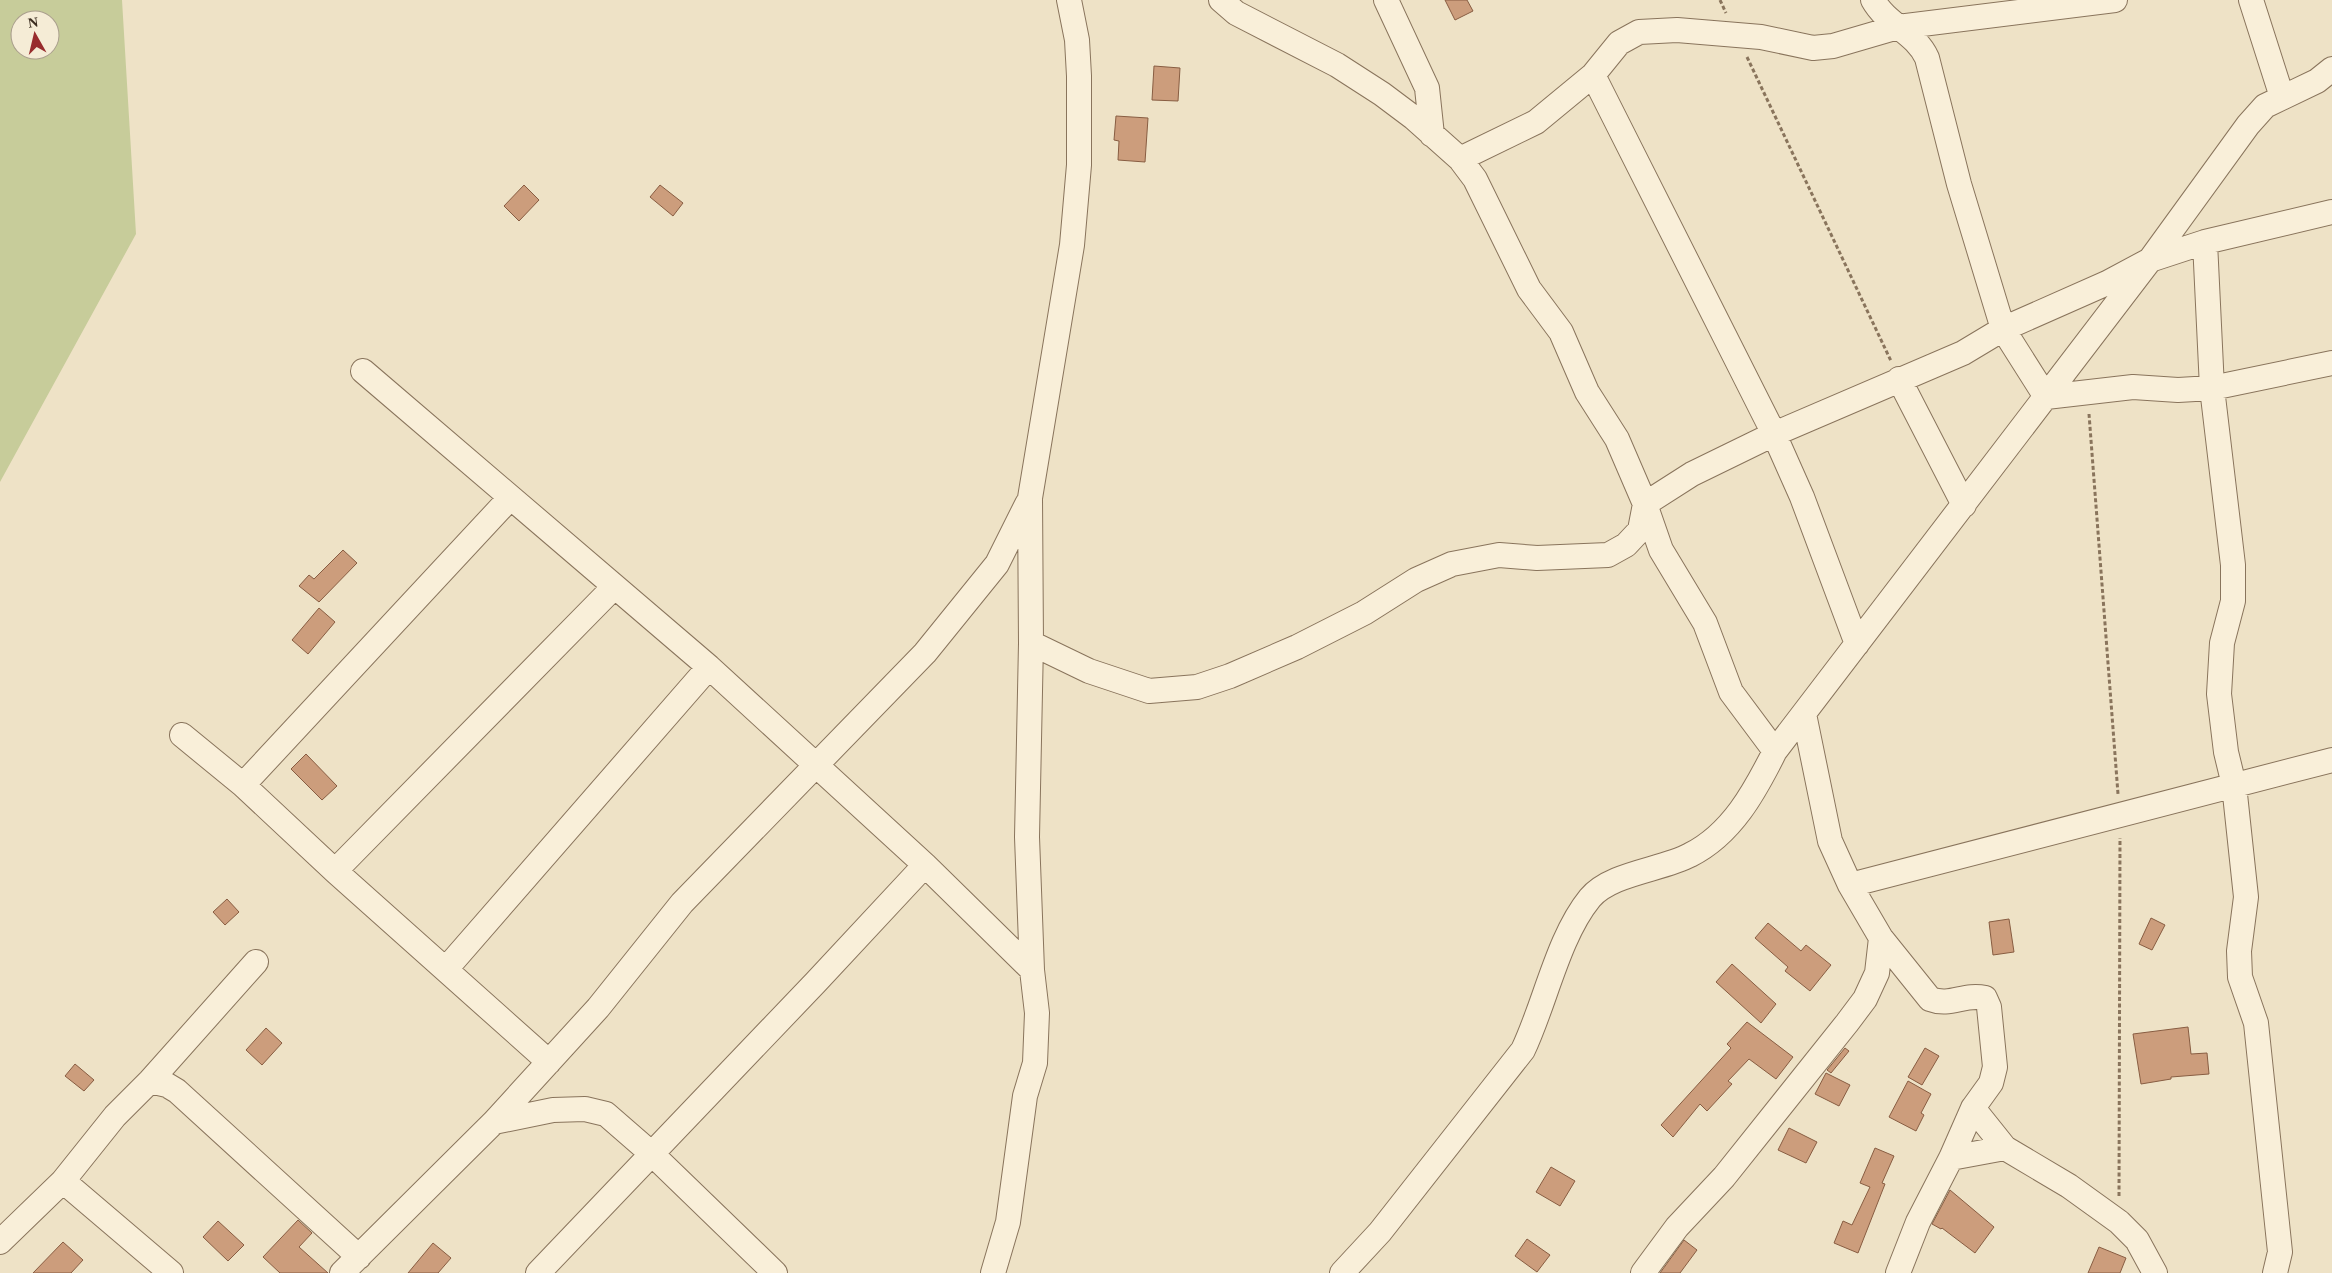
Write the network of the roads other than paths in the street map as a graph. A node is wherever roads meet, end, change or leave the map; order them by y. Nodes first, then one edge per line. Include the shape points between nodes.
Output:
1 (1069, 0) edge
2 (1222, 0) edge
3 (1386, 0) edge
4 (1873, 0) edge
5 (2115, 0) edge
6 (2251, 0) edge
7 (1898, 27) junction
8 (2332, 69) edge
9 (1594, 75) junction
10 (2282, 97) junction
11 (1432, 135) junction
12 (1460, 160) junction
13 (2332, 212) edge
14 (2205, 242) junction
15 (2150, 260) junction
16 (2003, 329) junction
17 (2332, 363) edge
18 (363, 371) dead end
19 (1899, 379) junction
20 (2212, 388) junction
21 (2046, 397) junction
22 (1774, 434) junction
23 (510, 498) junction
24 (1030, 498) junction
25 (1645, 504) junction
26 (1964, 505) junction
27 (614, 587) junction
28 (1031, 643) junction
29 (1857, 644) junction
30 (709, 667) junction
31 (1804, 714) junction
32 (182, 735) dead end
33 (1775, 751) junction
34 (2332, 760) edge
35 (816, 767) junction
36 (243, 785) junction
37 (2234, 785) junction
38 (925, 864) junction
39 (335, 871) junction
40 (1850, 885) junction
41 (1881, 938) junction
42 (256, 962) dead end
43 (446, 969) junction
44 (1032, 970) junction
45 (549, 1062) junction
46 (150, 1081) junction
47 (1974, 1108) junction
48 (494, 1122) junction
49 (2005, 1148) junction
50 (652, 1154) junction
51 (1951, 1158) junction
52 (63, 1181) junction
53 (0, 1242) edge
54 (359, 1257) junction
55 (171, 1273) edge
56 (342, 1273) edge
57 (538, 1273) edge
58 (776, 1273) edge
59 (993, 1273) edge
60 (1342, 1273) edge
61 (1643, 1273) edge
62 (1898, 1273) edge
63 (2155, 1273) edge
64 (2275, 1273) edge

1 - 24 street via 1080,76 1072,245
2 - 11 street via 1236,13 1337,65 1382,94
3 - 11 street via 1427,88
4 - 7 street via 1886,18
5 - 7 street
6 - 10 street
7 - 9 street via 1833,46 1813,48 1761,37 1676,30 1639,32 1619,43
7 - 16 street via 1922,46 1928,58 1959,184
8 - 10 street
9 - 12 street via 1536,122
9 - 22 street
10 - 15 street via 2265,106 2248,125
11 - 12 street
12 - 25 street via 1475,179 1529,289 1560,332 1587,392 1617,439
13 - 14 street
14 - 15 street
14 - 20 street
15 - 16 street via 2107,283
15 - 21 street
16 - 19 street via 1963,353
16 - 21 street
17 - 20 street
18 - 23 street
19 - 22 street
19 - 26 street
20 - 21 street via 2133,387
20 - 37 street via 2233,565 2233,601 2222,643 2219,694 2226,752
21 - 26 street
22 - 25 street via 1692,474
22 - 29 street via 1802,497
23 - 27 street
23 - 36 street
24 - 28 street
24 - 35 street via 997,564 925,653
25 - 28 street via 1640,530 1626,545 1608,555 1500,555 1452,564 1416,580 1364,613 1297,647 1197,687 1149,691 1089,671
25 - 33 street via 1661,550 1705,623 1731,692
26 - 29 street
27 - 30 street
27 - 39 street
28 - 44 street via 1027,837
29 - 31 street
30 - 35 street
30 - 43 street
31 - 33 street
31 - 40 street via 1830,841
32 - 36 street
33 - 60 street via 1735,819 1712,840 1690,855 1607,885 1591,897 1562,950 1523,1050 1373,1240
34 - 37 street
35 - 38 street
35 - 45 street via 682,903 598,1008
36 - 39 street
37 - 40 street
37 - 64 street via 2246,897 2239,951 2240,977 2256,1023 2280,1252
38 - 44 street
38 - 50 street
39 - 43 street
40 - 41 street
41 - 47 street via 1930,999 1941,1003 1975,996 1985,998 1989,1007 1995,1067 1991,1083
41 - 61 street via 1876,973 1864,999 1847,1023 1724,1177 1677,1227
42 - 46 street
43 - 45 street
44 - 59 street via 1037,1013 1035,1063 1025,1096 1008,1222
45 - 48 street
46 - 52 street via 115,1116
46 - 54 street via 167,1085 177,1092
47 - 49 street
47 - 51 street
48 - 50 street via 553,1110 592,1111 606,1114
48 - 54 street
49 - 51 street
49 - 63 street via 2069,1186 2119,1222 2137,1240
50 - 57 street
50 - 58 street
51 - 62 street via 1918,1222
52 - 53 street
52 - 55 street
54 - 56 street

